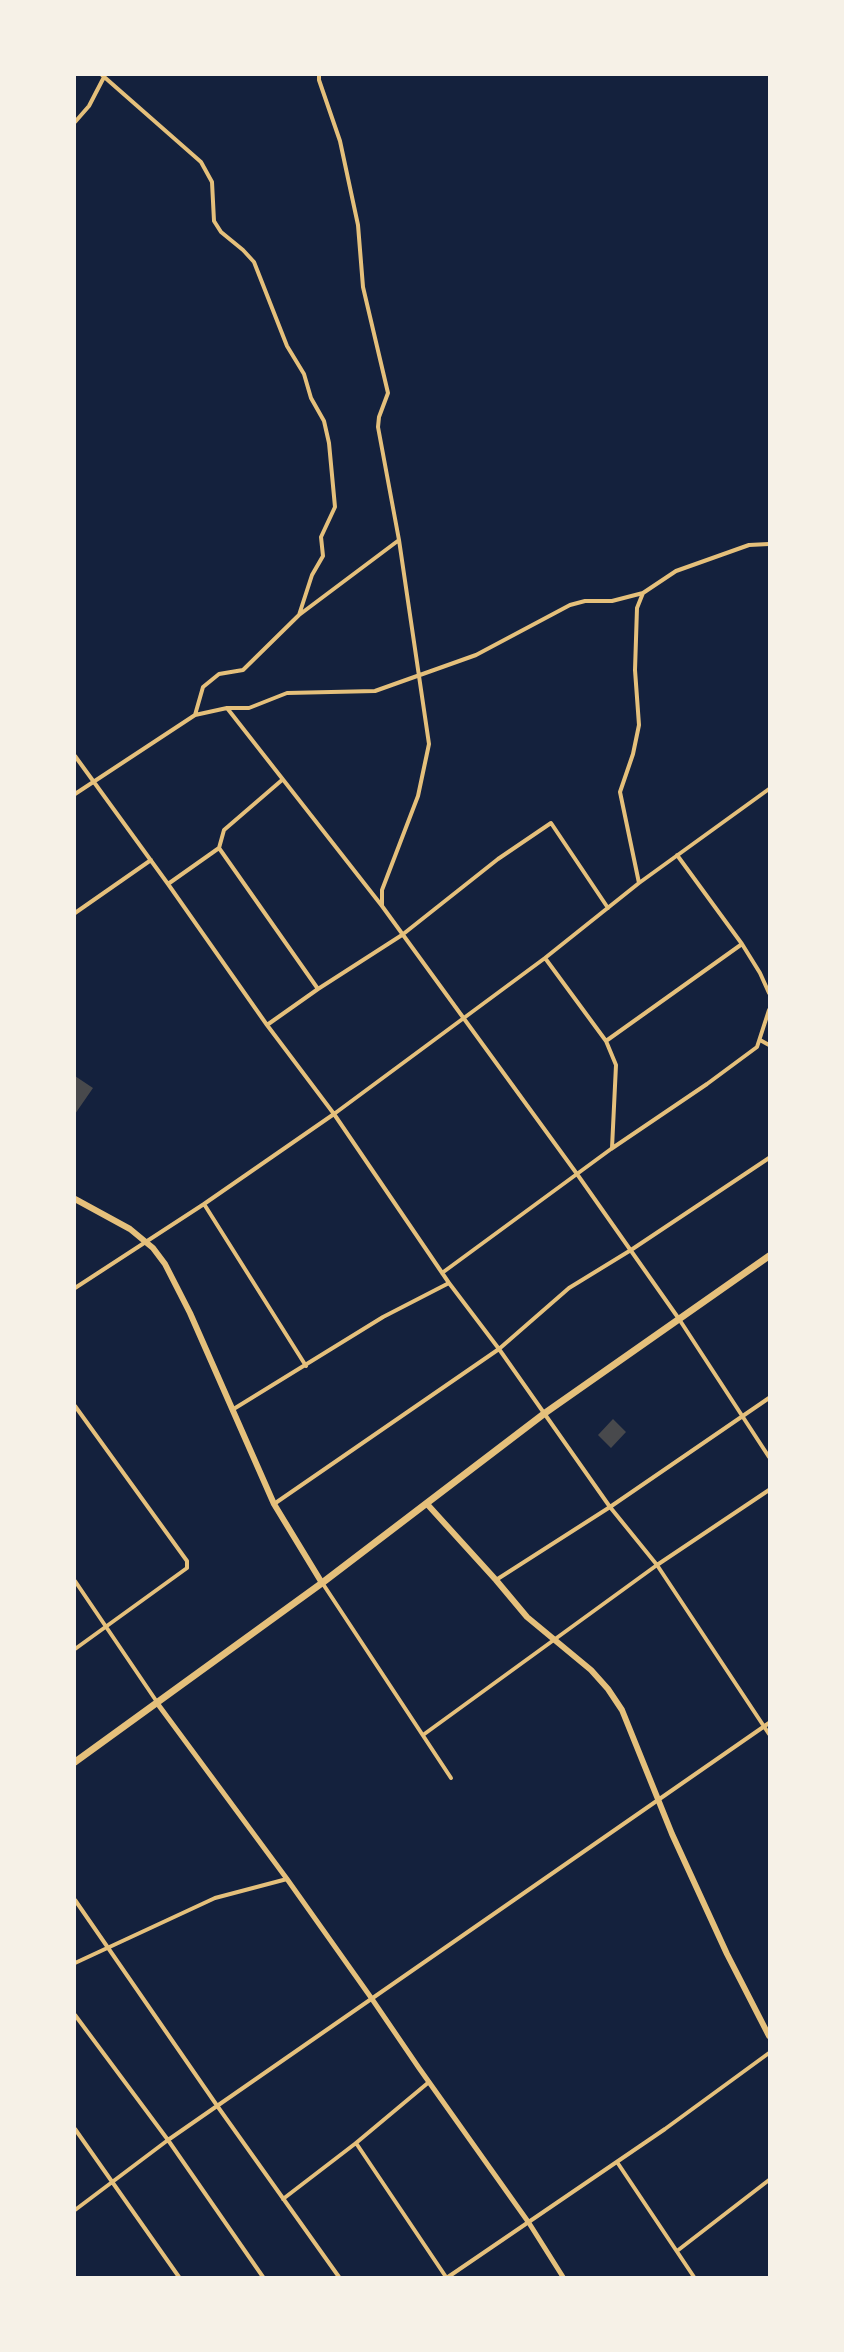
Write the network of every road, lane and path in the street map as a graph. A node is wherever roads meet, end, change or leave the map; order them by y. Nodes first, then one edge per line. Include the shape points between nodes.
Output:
1 (319, 75) edge
2 (103, 76) edge
3 (75, 122) edge
4 (399, 540) junction
5 (769, 544) edge
6 (643, 593) junction
7 (299, 615) junction
8 (419, 676) junction
9 (227, 708) junction
10 (195, 715) junction
11 (75, 756) edge
12 (282, 780) junction
13 (94, 781) junction
14 (768, 790) edge
15 (75, 794) edge
16 (219, 848) junction
17 (676, 855) junction
18 (151, 860) junction
19 (639, 883) junction
20 (168, 884) junction
21 (382, 906) junction
22 (608, 908) junction
23 (75, 913) edge
24 (402, 935) junction
25 (742, 944) junction
26 (545, 958) junction
27 (318, 989) junction
28 (769, 993) edge
29 (769, 1011) edge
30 (463, 1019) junction
31 (267, 1025) junction
32 (760, 1040) junction
33 (606, 1041) junction
34 (769, 1045) edge
35 (334, 1114) junction
36 (612, 1149) junction
37 (769, 1158) edge
38 (577, 1174) junction
39 (75, 1199) edge
40 (204, 1204) junction
41 (146, 1242) junction
42 (631, 1250) junction
43 (769, 1256) edge
44 (442, 1273) junction
45 (449, 1283) junction
46 (75, 1288) edge
47 (679, 1319) junction
48 (500, 1349) junction
49 (306, 1366) junction
50 (769, 1398) edge
51 (75, 1406) edge
52 (232, 1410) junction
53 (545, 1413) junction
54 (741, 1416) junction
55 (769, 1457) edge
56 (769, 1490) edge
57 (274, 1504) junction
58 (427, 1504) junction
59 (610, 1507) junction
60 (657, 1565) junction
61 (496, 1580) junction
62 (75, 1581) edge
63 (322, 1583) junction
64 (105, 1628) junction
65 (554, 1639) junction
66 (75, 1649) edge
67 (157, 1703) junction
68 (769, 1723) edge
69 (764, 1726) junction
70 (769, 1734) edge
71 (423, 1735) junction
72 (75, 1762) edge
73 (452, 1778) dead end
74 (659, 1798) junction
75 (287, 1879) junction
76 (75, 1900) edge
77 (108, 1947) junction
78 (75, 1963) edge
79 (372, 1999) junction
80 (75, 2015) edge
81 (769, 2036) edge
82 (769, 2053) edge
83 (429, 2082) junction
84 (218, 2107) junction
85 (75, 2129) edge
86 (168, 2140) junction
87 (356, 2143) junction
88 (617, 2162) junction
89 (769, 2180) edge
90 (114, 2182) junction
91 (283, 2199) junction
92 (75, 2210) edge
93 (529, 2223) junction
94 (676, 2251) junction
95 (179, 2277) edge
96 (263, 2277) edge
97 (339, 2277) edge
98 (447, 2277) edge
99 (563, 2277) edge
100 (694, 2277) edge

1 - 4 street via 340,141 358,225 363,287 388,393 378,427
2 - 3 street via 89,106
2 - 7 street via 201,162 212,182 214,221 254,262 287,346 304,374 324,422 335,507 321,537 323,556 312,575
4 - 7 street
4 - 8 street
5 - 6 street via 749,544 676,571
6 - 8 street via 570,606 476,655
6 - 19 street via 637,608 635,670 639,725 620,792
7 - 10 street via 243,670 219,674 203,687
8 - 9 street via 375,691 287,693 249,708
8 - 21 street via 429,744 418,796 382,890
9 - 10 street
9 - 12 street
10 - 13 street
11 - 13 street
12 - 16 street via 224,830
12 - 21 street
13 - 15 street
13 - 18 street
14 - 17 street
16 - 20 street
16 - 27 street
17 - 19 street
17 - 25 street
18 - 20 street
18 - 23 street
19 - 22 street
20 - 31 street
21 - 24 street
22 - 24 street via 551,823 498,859
22 - 26 street
24 - 27 street
24 - 30 street
25 - 28 street
25 - 33 street
26 - 30 street
26 - 33 street
27 - 31 street
29 - 32 street
30 - 35 street
30 - 38 street
31 - 35 street
32 - 34 street
32 - 36 street via 757,1047 707,1084
33 - 36 street via 616,1065
35 - 40 street
35 - 44 street
36 - 38 street
37 - 42 street
38 - 42 street
38 - 44 street
39 - 41 main road
40 - 41 street
40 - 49 street
41 - 46 street
41 - 52 main road via 165,1264 178,1288
42 - 47 street
42 - 48 street via 569,1287
43 - 47 highway
44 - 45 street
45 - 48 street
45 - 49 street via 383,1317
47 - 53 highway
47 - 54 street
48 - 53 street
48 - 57 street
49 - 52 street
50 - 54 street
51 - 64 street via 187,1561 187,1568
52 - 57 main road
53 - 58 highway
53 - 59 street
54 - 55 street
54 - 59 street
56 - 60 street
57 - 63 main road
58 - 61 main road
58 - 63 highway
59 - 60 street
59 - 61 street
60 - 65 street
60 - 69 street
61 - 65 main road via 527,1617
62 - 64 street
63 - 67 highway
63 - 71 street
64 - 66 street
64 - 67 street
65 - 71 street
65 - 74 main road via 591,1670 622,1710
67 - 72 highway
67 - 75 street
68 - 69 street
69 - 70 street
69 - 74 street
71 - 73 street
74 - 79 street
74 - 81 main road via 727,1954
75 - 77 street via 215,1898
75 - 79 street
76 - 77 street
77 - 78 street
77 - 84 street
79 - 83 street
79 - 84 street
80 - 86 street
82 - 88 street
83 - 87 street
83 - 93 street
84 - 86 street
84 - 91 street
85 - 90 street
86 - 90 street
86 - 96 street
87 - 91 street
87 - 98 street
88 - 93 street
88 - 94 street
89 - 94 street
90 - 92 street
90 - 95 street
91 - 97 street
93 - 98 street
93 - 99 street
94 - 100 street

